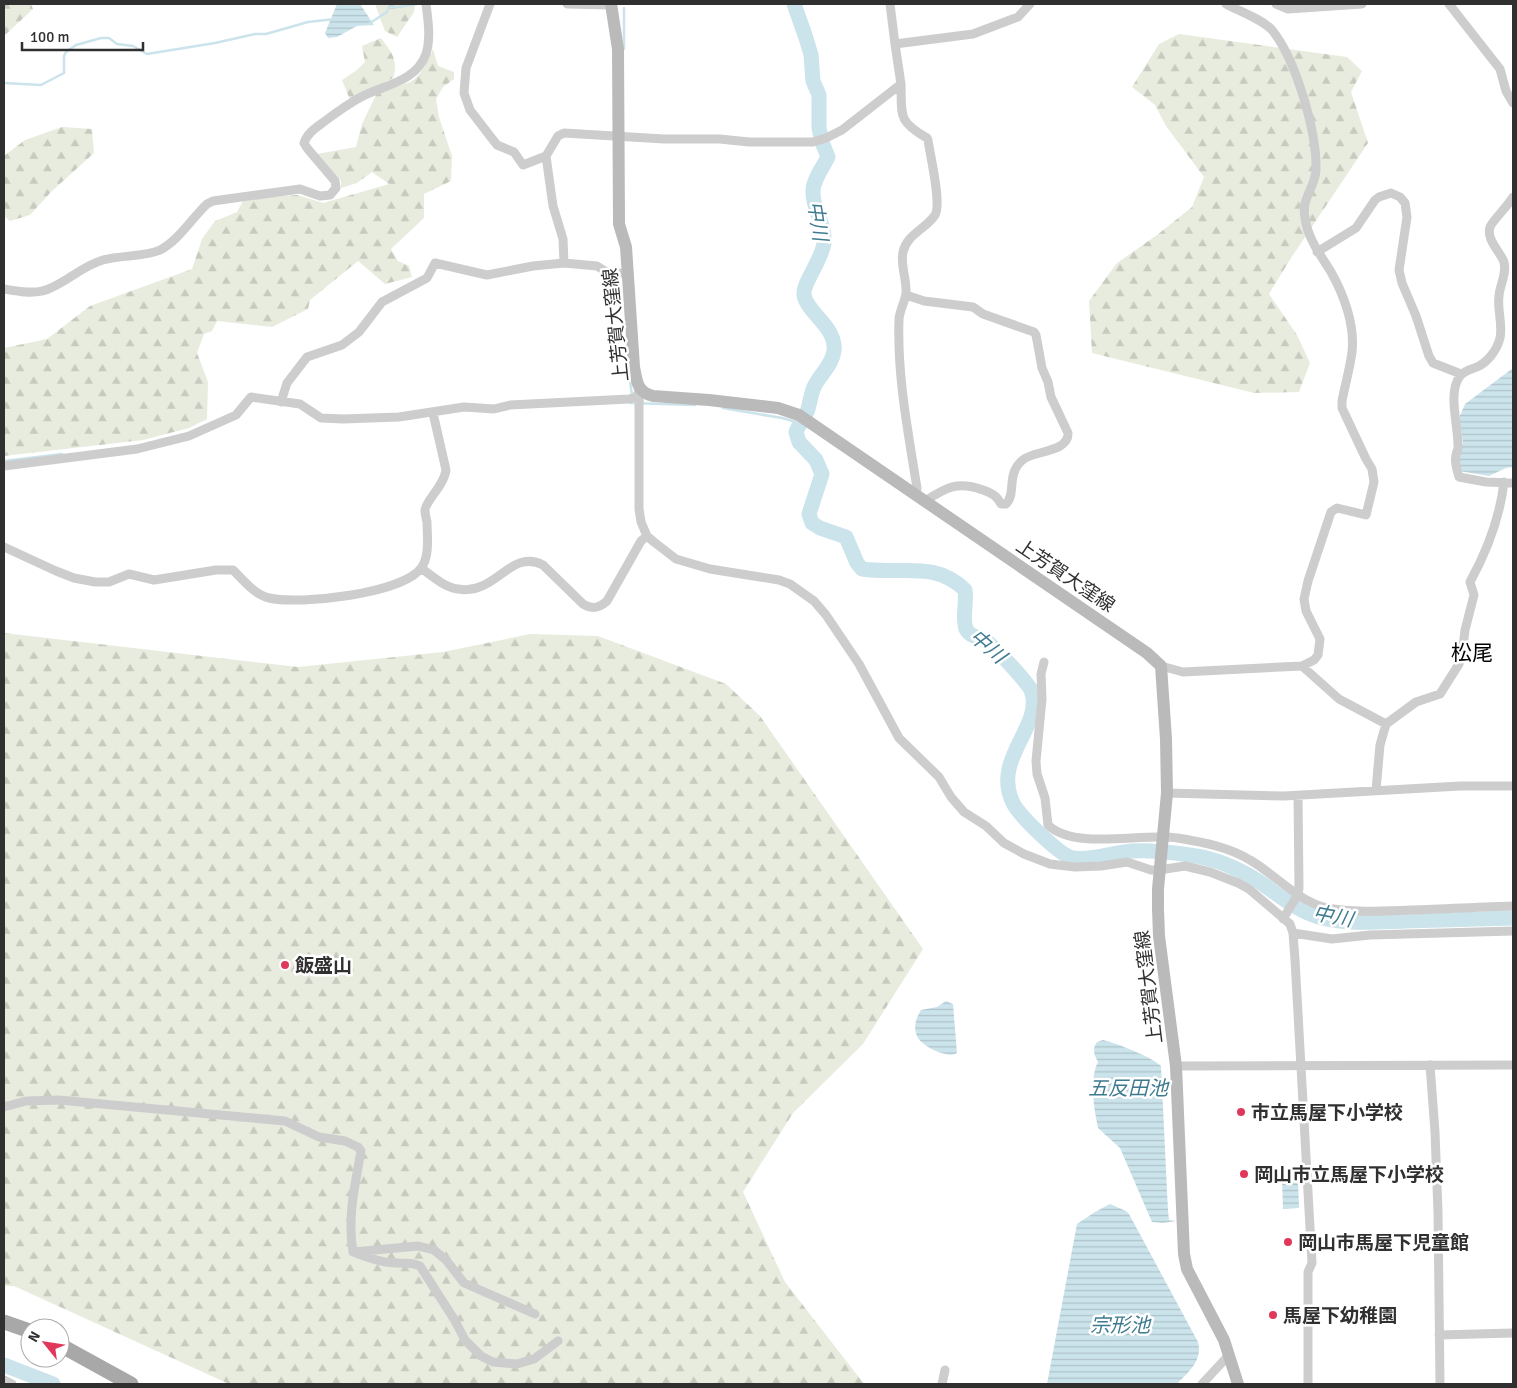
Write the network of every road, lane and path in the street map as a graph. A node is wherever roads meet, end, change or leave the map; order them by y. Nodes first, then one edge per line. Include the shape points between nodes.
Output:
1 (426, 4) edge
2 (490, 4) edge
3 (567, 4) edge
4 (612, 4) edge
5 (890, 4) edge
6 (1030, 4) edge
7 (1226, 4) edge
8 (1276, 4) edge
9 (1362, 4) edge
10 (1449, 4) edge
11 (895, 44) junction
12 (901, 84) junction
13 (1513, 103) edge
14 (619, 136) junction
15 (546, 156) junction
16 (1513, 197) edge
17 (1317, 252) junction
18 (564, 263) junction
19 (627, 273) junction
20 (4, 289) edge
21 (906, 295) junction
22 (1461, 374) junction
23 (639, 398) junction
24 (281, 400) junction
25 (434, 414) junction
26 (4, 466) edge
27 (1508, 482) edge
28 (921, 498) junction
29 (647, 536) junction
30 (4, 547) edge
31 (421, 568) junction
32 (1044, 662) dead end
33 (1161, 666) junction
34 (1302, 666) junction
35 (1386, 724) junction
36 (1513, 786) edge
37 (1376, 790) junction
38 (1167, 792) junction
39 (1298, 796) junction
40 (1163, 840) junction
41 (1160, 867) junction
42 (1297, 896) junction
43 (1513, 906) edge
44 (1285, 916) junction
45 (1513, 931) edge
46 (1293, 933) junction
47 (1301, 1065) junction
48 (1430, 1065) junction
49 (1513, 1065) edge
50 (1176, 1066) junction
51 (4, 1107) edge
52 (353, 1252) junction
53 (535, 1314) dead end
54 (4, 1322) edge
55 (20, 1328) edge
56 (1513, 1333) edge
57 (1439, 1335) junction
58 (558, 1341) dead end
59 (70, 1350) edge
60 (1230, 1355) junction
61 (945, 1370) dead end
62 (4, 1380) edge
63 (12, 1384) edge
64 (131, 1384) edge
65 (942, 1384) edge
66 (1202, 1384) edge
67 (1238, 1384) edge
68 (1308, 1384) edge
69 (1440, 1384) edge

1 - 20 street via 428,45 414,72 345,106 306,138 307,148 335,181 336,188 330,195 320,196 300,189 213,201 160,250 89,264 42,291
2 - 15 street via 466,68 464,93 467,102 497,145 514,152 523,165
3 - 4 street
4 - 14 main road, 上芳賀大窪線 via 618,49
5 - 11 street
6 - 11 street via 1018,16 973,34
7 - 17 street via 1272,30 1294,70 1312,128 1315,176 1305,199 1304,216
8 - 9 street via 1288,9
10 - 13 street via 1500,69
11 - 12 street
12 - 14 street via 842,130 822,139 749,142
12 - 21 street via 904,121 928,140 937,205 934,216 905,245 902,261
14 - 15 street via 564,134 558,136
14 - 19 main road, 上芳賀大窪線 via 620,224 626,247
15 - 18 street via 553,206 563,239
16 - 22 street via 1492,223 1490,232 1504,262 1505,275 1498,303 1500,340 1486,361
17 - 22 street via 1356,228 1379,197 1391,193 1400,197 1405,203 1407,217 1400,270 1402,283 1433,363
17 - 34 street via 1340,290 1350,320 1352,350 1342,408 1372,469 1374,482 1366,515 1337,508 1331,512 1304,599 1306,611 1320,639 1318,655
18 - 19 street via 597,266 608,273
18 - 24 street via 487,276 435,263 427,278 382,302 360,332 342,345 307,357
19 - 23 main road, 上芳賀大窪線
21 - 28 street via 900,310 902,402
21 - 28 street via 924,301 973,307 983,314 1034,332 1051,397 1068,433 1066,441 1060,445 1020,461 1013,474 1010,499 1006,504 991,493 962,485
22 - 27 street via 1457,382 1455,410 1458,449 1455,462 1459,477
23 - 25 street via 510,405 494,409 464,407
23 - 28 main road, 上芳賀大窪線 via 645,394 778,408 803,418
23 - 29 street via 639,509
24 - 25 street via 306,406 321,418
24 - 26 street via 251,397 229,419 189,436 137,449
25 - 31 street via 446,470 425,510 428,544
27 - 35 street via 1481,563 1470,582 1474,595 1459,664 1440,694 1406,707
28 - 33 main road, 上芳賀大窪線 via 1147,653
29 - 31 street via 607,601 595,608 588,608 547,569 530,560 504,572 489,584 466,590 448,586
29 - 41 street via 676,559 710,569 779,580 814,601 860,664 899,738 939,777 964,812 1004,843 1050,864 1075,867 1127,862 1151,870
30 - 31 street via 56,571 90,582 108,582 129,574 154,580 233,570 268,598 298,601 380,589
32 - 40 street via 1036,761 1048,824 1060,833 1080,838
33 - 34 street via 1183,672
33 - 38 main road, 上芳賀大窪線
34 - 35 street via 1339,699
35 - 37 street via 1380,745
36 - 37 street
37 - 39 street
38 - 39 street
38 - 40 main road, 上芳賀大窪線
39 - 42 street
40 - 41 main road, 上芳賀大窪線
40 - 42 street via 1175,838 1230,851 1250,860
41 - 44 street via 1197,868 1238,883
41 - 50 main road, 上芳賀大窪線 via 1159,936
42 - 43 street via 1326,907 1356,912
42 - 44 street
44 - 46 street
45 - 46 street via 1332,939
46 - 47 street
47 - 48 street
47 - 50 street
47 - 68 street via 1312,1263 1308,1272
48 - 49 street
48 - 57 street via 1437,1192
50 - 60 main road, 上芳賀大窪線 via 1184,1254 1187,1269
51 - 52 street via 26,1101 59,1100 275,1120 320,1137 344,1140 361,1151 350,1216
52 - 53 street via 418,1246 434,1250 464,1283
52 - 58 street via 368,1258 411,1262 420,1266 465,1340 481,1356 493,1362 517,1364 534,1359
54 - 55 main road
56 - 57 street
57 - 69 street
59 - 64 main road
60 - 66 street
60 - 67 main road, 上芳賀大窪線
61 - 65 street
62 - 63 street

